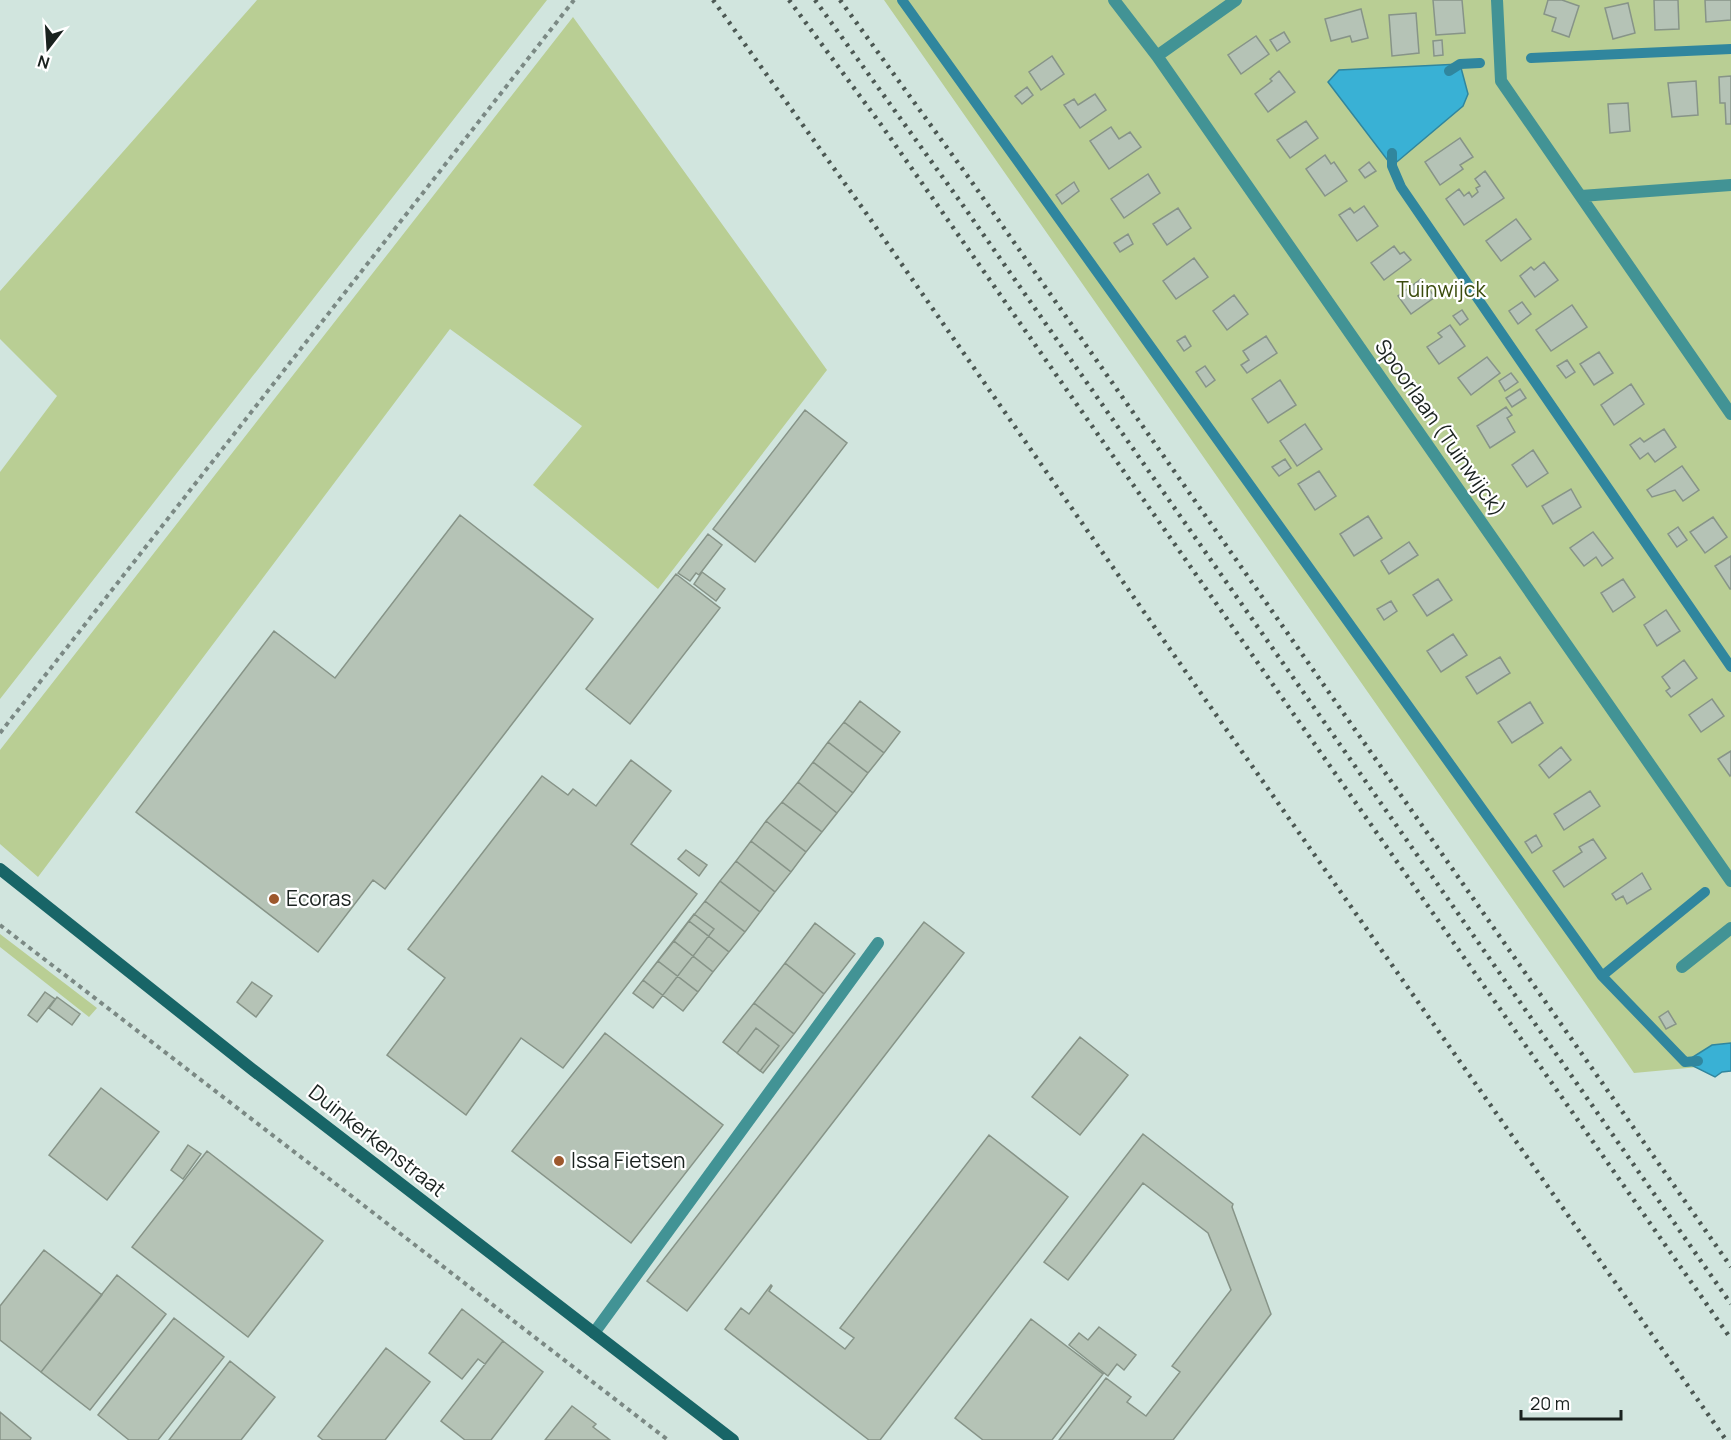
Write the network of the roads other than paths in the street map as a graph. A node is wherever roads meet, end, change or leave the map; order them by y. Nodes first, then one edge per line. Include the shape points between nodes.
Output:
1 (1114, 0) edge
2 (1236, 0) edge
3 (1497, 0) edge
4 (1157, 57) junction
5 (1731, 185) edge
6 (1581, 196) junction
7 (1731, 414) edge
8 (0, 869) edge
9 (1731, 881) edge
10 (1731, 928) edge
11 (878, 943) dead end
12 (1682, 967) dead end
13 (594, 1334) junction
14 (733, 1440) edge

1 - 4 lane, Spoorlaan (Tuinwijck)
2 - 4 lane
3 - 6 lane via 1501,81
4 - 9 lane, Spoorlaan (Tuinwijck)
5 - 6 lane
6 - 7 lane
8 - 13 main road, Duinkerkenstraat
10 - 12 lane
11 - 13 lane
13 - 14 main road, Duinkerkenstraat

